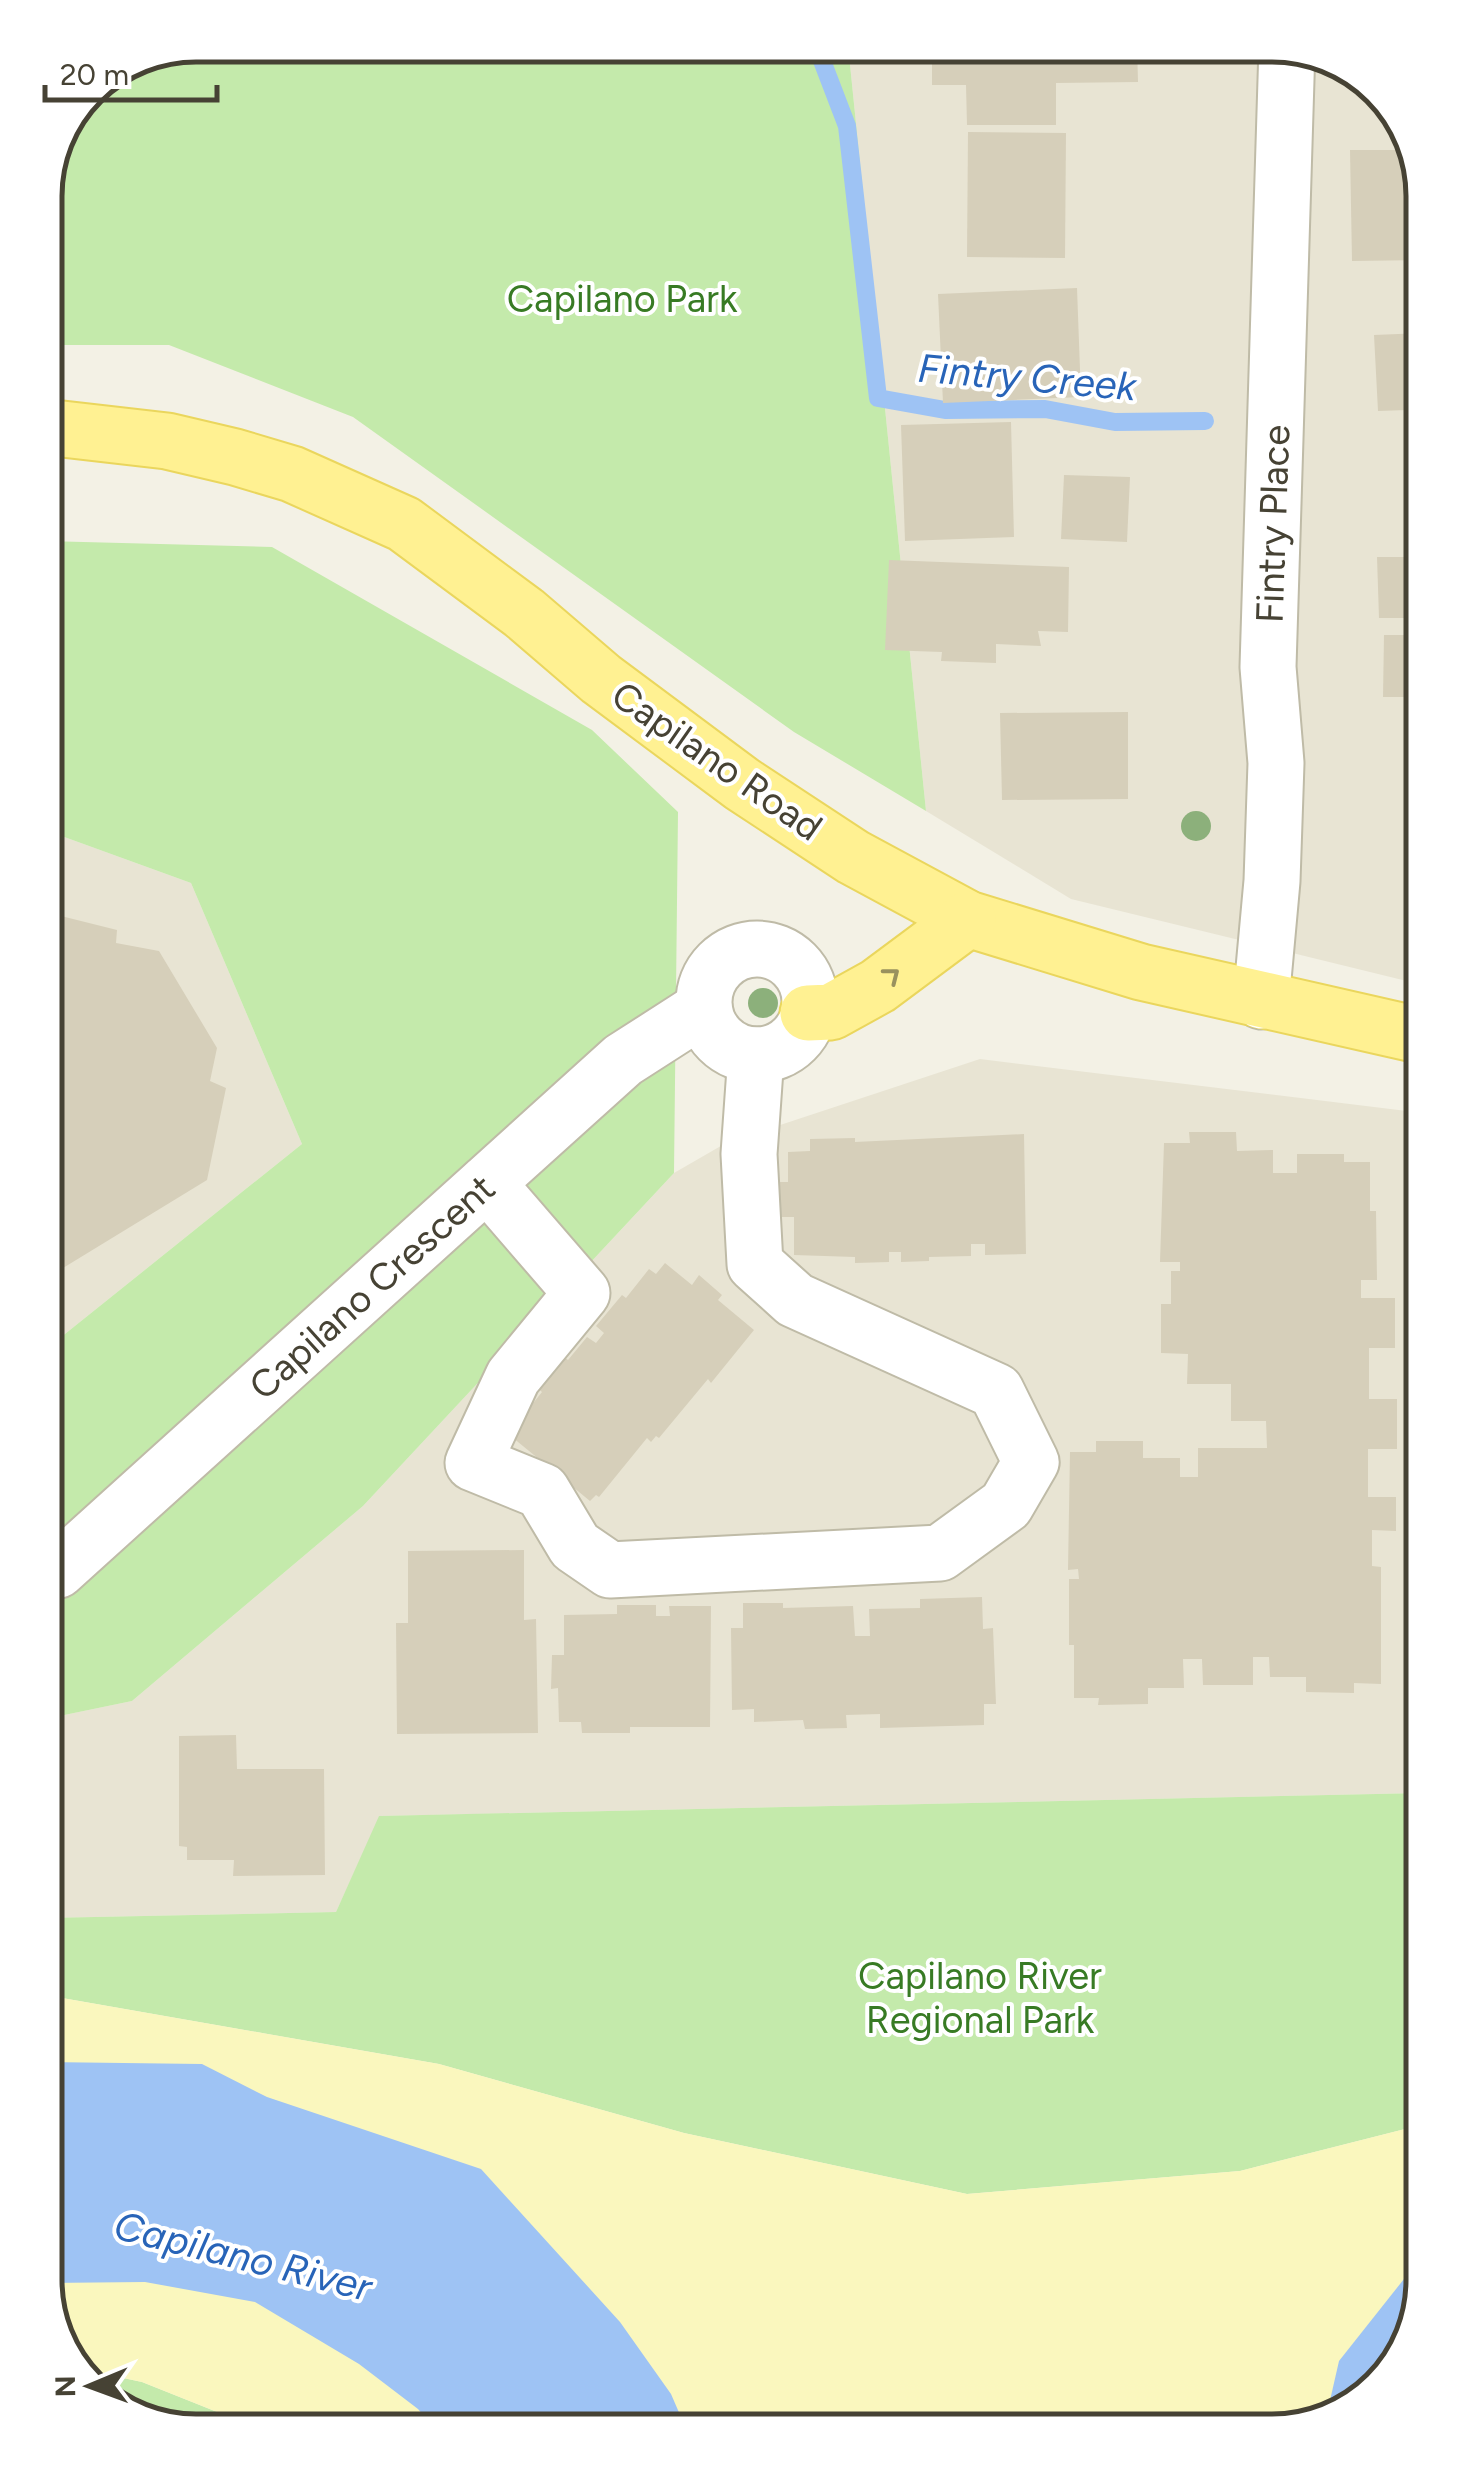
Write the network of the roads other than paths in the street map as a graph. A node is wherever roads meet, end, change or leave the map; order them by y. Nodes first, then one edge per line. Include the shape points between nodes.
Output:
1 (1286, 64) edge
2 (63, 429) edge
3 (968, 919) junction
4 (1261, 1001) junction
5 (704, 1008) junction
6 (808, 1013) junction
7 (1406, 1032) edge
8 (756, 1055) junction
9 (487, 1183) junction
10 (62, 1566) edge

1 - 4 street, Fintry Place via 1269,650 1275,782
2 - 3 main road, Capilano Road via 235,456 404,524 742,784 852,857
3 - 4 main road, Capilano Road
6 -> 3 main road via 831,1012 878,986
4 - 7 main road, Capilano Road
5 - 6 street via 704,989 724,959 760,948 777,952 804,977
5 - 8 street via 727,1046
5 - 9 street, Capilano Crescent via 622,1060
6 - 8 street via 790,1044
8 - 9 street via 748,1154 755,1264 795,1300 996,1391 1030,1462 1006,1505 940,1553 610,1570 574,1546 542,1490 473,1463 513,1377 582,1294
9 - 10 street, Capilano Crescent

